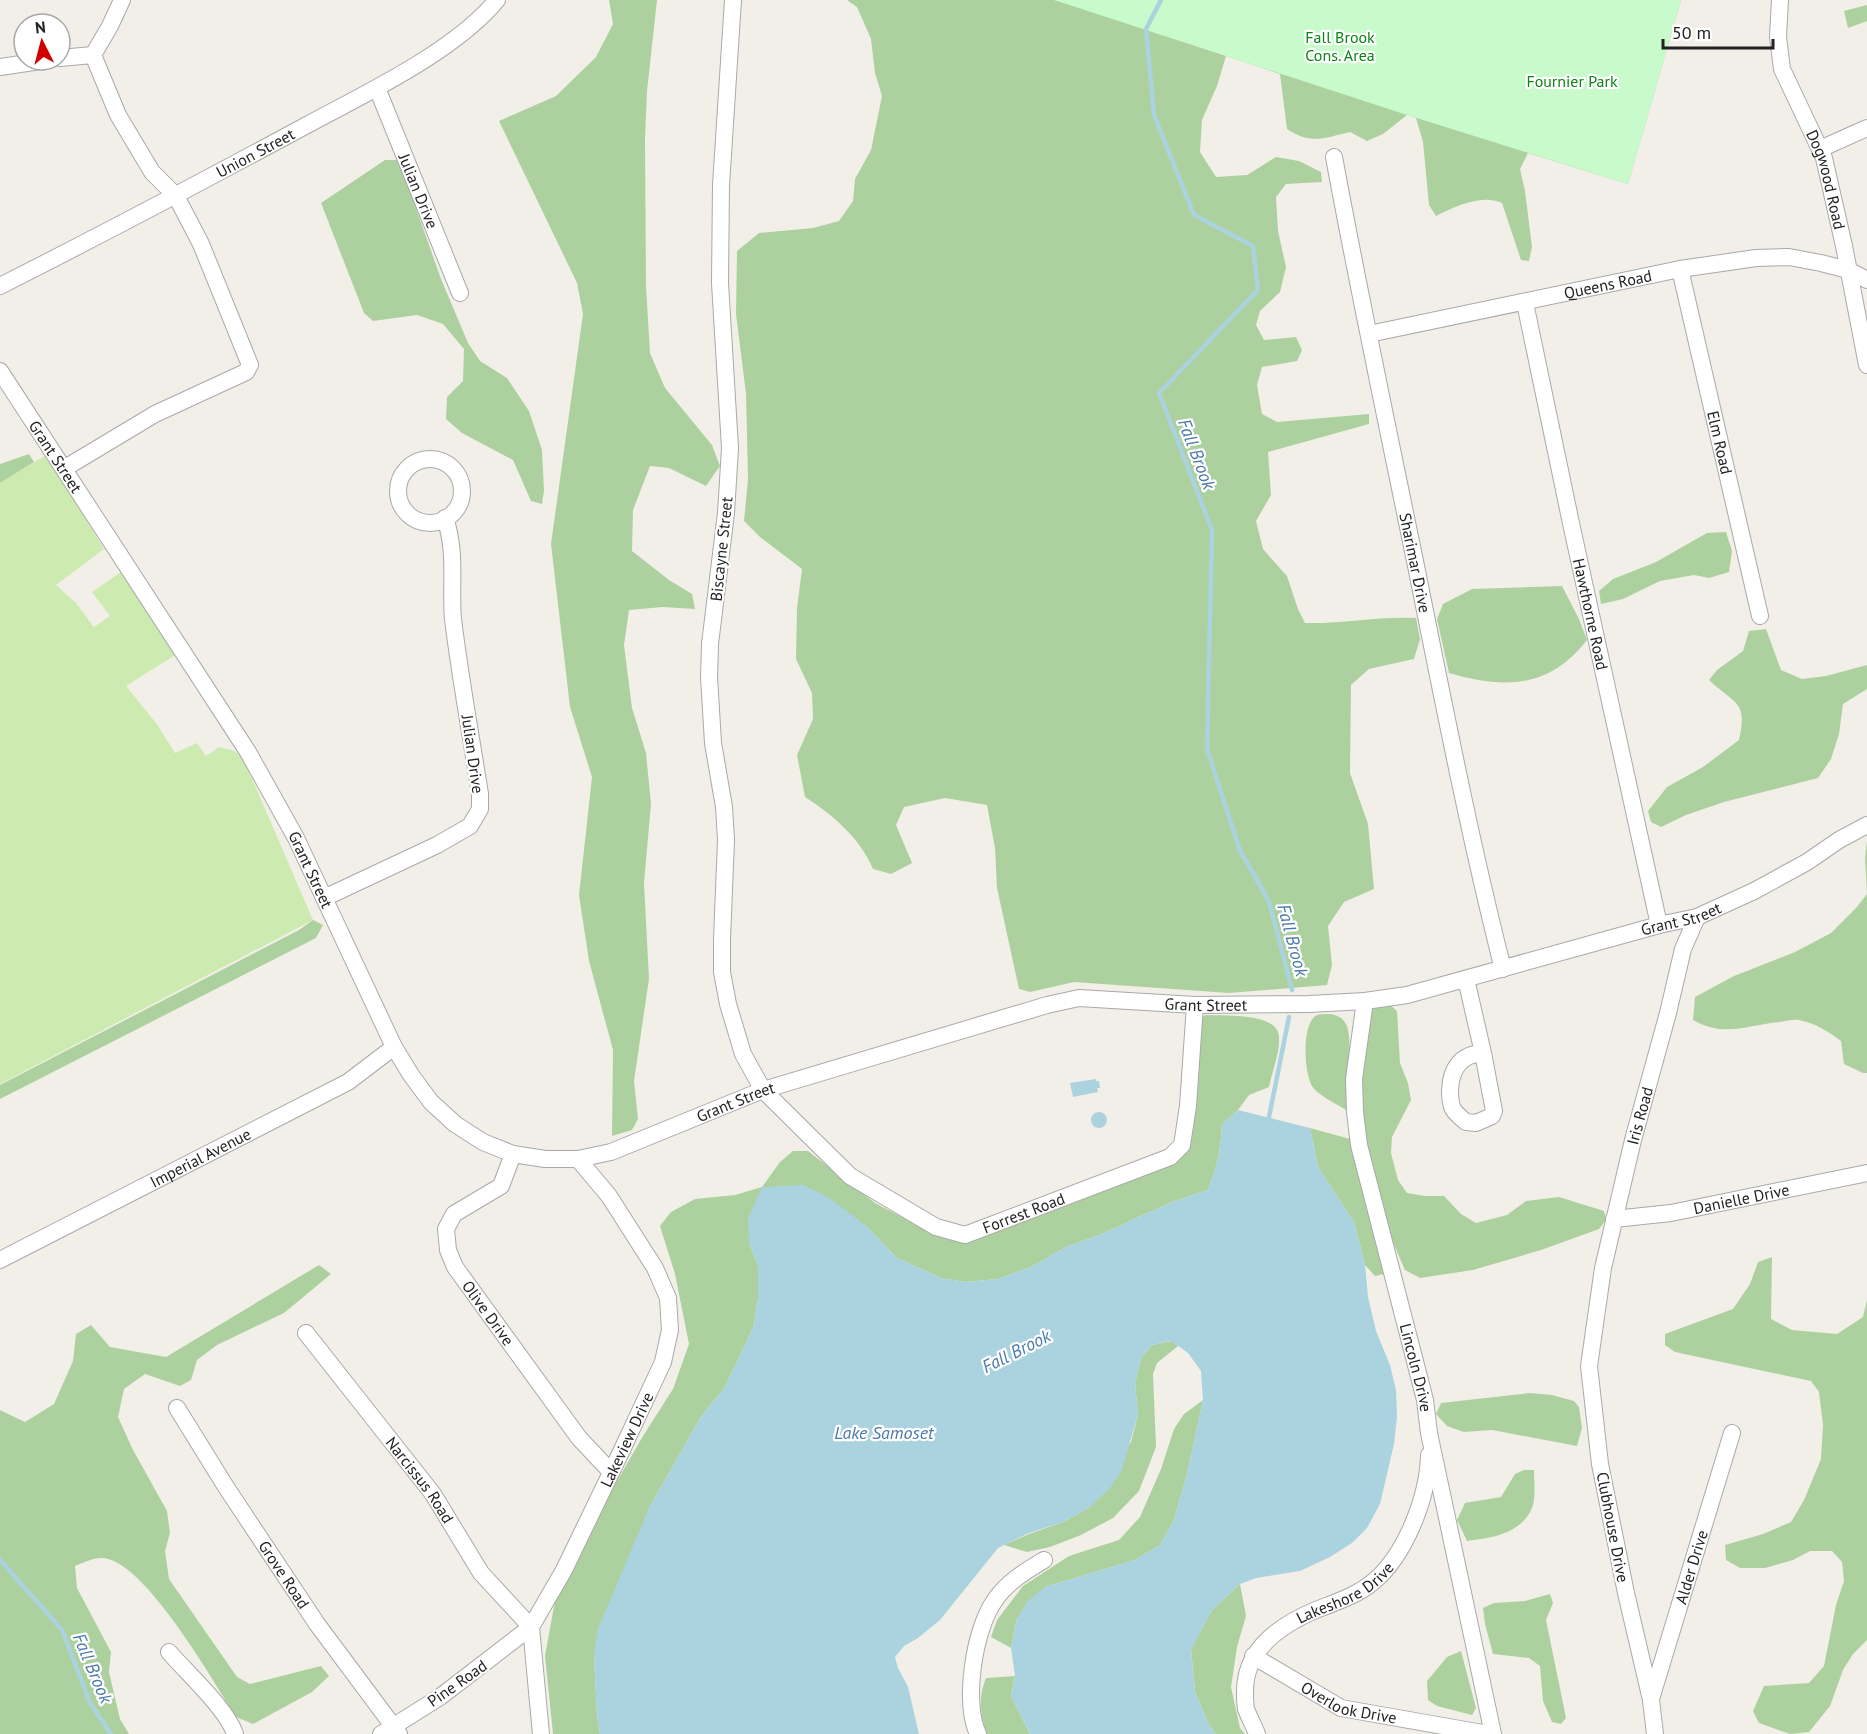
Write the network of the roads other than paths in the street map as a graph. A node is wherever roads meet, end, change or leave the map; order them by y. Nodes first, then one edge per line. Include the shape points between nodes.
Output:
1 (122, 0) edge
2 (496, 0) edge
3 (733, 0) edge
4 (1780, 0) edge
5 (93, 55) junction
6 (72, 57) edge
7 (377, 88) junction
8 (1867, 128) edge
9 (1820, 149) junction
10 (1334, 157) dead end
11 (176, 196) junction
12 (1680, 269) junction
13 (1848, 270) junction
14 (1867, 280) edge
15 (0, 286) edge
16 (460, 293) dead end
17 (1525, 303) junction
18 (1369, 334) junction
19 (1867, 365) edge
20 (0, 371) edge
21 (65, 468) junction
22 (445, 518) dead end
23 (1760, 616) dead end
24 (1867, 825) edge
25 (324, 898) junction
26 (1697, 917) junction
27 (1659, 925) junction
28 (1503, 969) junction
29 (1466, 979) junction
30 (1365, 1001) junction
31 (1195, 1005) junction
32 (394, 1047) junction
33 (1483, 1053) dead end
34 (763, 1090) junction
35 (513, 1154) junction
36 (578, 1158) junction
37 (1867, 1173) edge
38 (1614, 1219) junction
39 (0, 1260) edge
40 (1596, 1318) joint
41 (306, 1333) dead end
42 (177, 1408) dead end
43 (1429, 1433) junction
44 (1732, 1433) dead end
45 (611, 1472) junction
46 (1044, 1560) dead end
47 (531, 1627) junction
48 (169, 1652) dead end
49 (1253, 1656) junction
50 (1650, 1700) junction
51 (392, 1731) edge
52 (235, 1734) edge
53 (541, 1734) edge
54 (978, 1734) edge
55 (1257, 1734) edge
56 (1488, 1734) edge
57 (1493, 1734) edge
58 (1655, 1734) edge

1 - 5 street
2 - 7 street, Union Street via 443,48
3 - 34 street, Biscayne Street via 721,184 720,283 730,447 709,677 726,840 722,972 742,1054
4 - 9 street, Dogwood Road via 1778,37 1782,69
5 - 6 street
5 - 11 street via 118,115 152,172
7 - 11 street, Union Street
7 - 16 street, Julian Drive
8 - 9 street
9 - 13 street, Dogwood Road
10 - 18 street, Sharimar Drive
11 - 15 street, Union Street
11 - 21 street via 241,338 249,369 154,414
12 - 13 street, Queens Road via 1789,257
12 - 17 street, Queens Road
12 - 23 street, Elm Road
13 - 14 street, Queens Road
13 - 19 street, Dogwood Road
17 - 18 street, Queens Road
17 - 27 street, Hawthorne Road
18 - 28 street, Sharimar Drive via 1466,813
20 - 21 street, Grant Street
21 - 25 street, Grant Street via 248,752
22 - 25 street, Julian Drive via 451,535 454,623 480,808 470,826
24 - 26 street, Grant Street via 1808,862
25 - 32 street, Grant Street
26 - 27 street, Grant Street
26 - 38 street, Iris Road via 1683,949
27 - 28 street, Grant Street
28 - 29 street, Grant Street
29 - 30 street, Grant Street via 1407,995
29 - 33 street
30 - 31 street, Grant Street
30 - 43 street, Lincoln Drive via 1354,1079 1359,1145 1425,1400
31 - 34 street, Grant Street via 1079,998 1058,1002
31 - 34 street, Forrest Road via 1182,1145 1170,1157 965,1235 936,1227 850,1176
32 - 35 street, Grant Street via 431,1102 455,1124 483,1142
32 - 39 street, Imperial Avenue via 348,1082
34 - 36 street, Grant Street via 610,1152
35 - 36 street, Grant Street via 545,1159
35 - 45 street, Olive Drive via 501,1185 454,1214 446,1229 448,1250 455,1267 579,1438
36 - 45 street, Lakeview Drive via 638,1240 668,1298 670,1330 663,1362
37 - 38 street, Danielle Drive via 1671,1214
38 - 40 street, Iris Road
40 - 50 street, Clubhouse Drive via 1589,1366 1595,1431
41 - 47 street, Narcissus Road via 433,1494 481,1573
42 - 51 street, Grove Road via 317,1624
43 - 49 street, Lakeshore Drive via 1421,1497 1395,1558 1373,1581 1345,1599 1285,1626
43 - 57 street, Lincoln Drive
44 - 50 street, Alder Drive
45 - 47 street, Lakeview Drive via 564,1570
46 - 54 street via 1017,1577 994,1601 981,1631 970,1696
47 - 51 street, Pine Road
47 - 53 street
48 - 52 street via 213,1701
49 - 55 street, Lakeshore Drive via 1245,1675 1246,1708
49 - 56 street, Overlook Drive via 1341,1708
50 - 58 street, Clubhouse Drive

